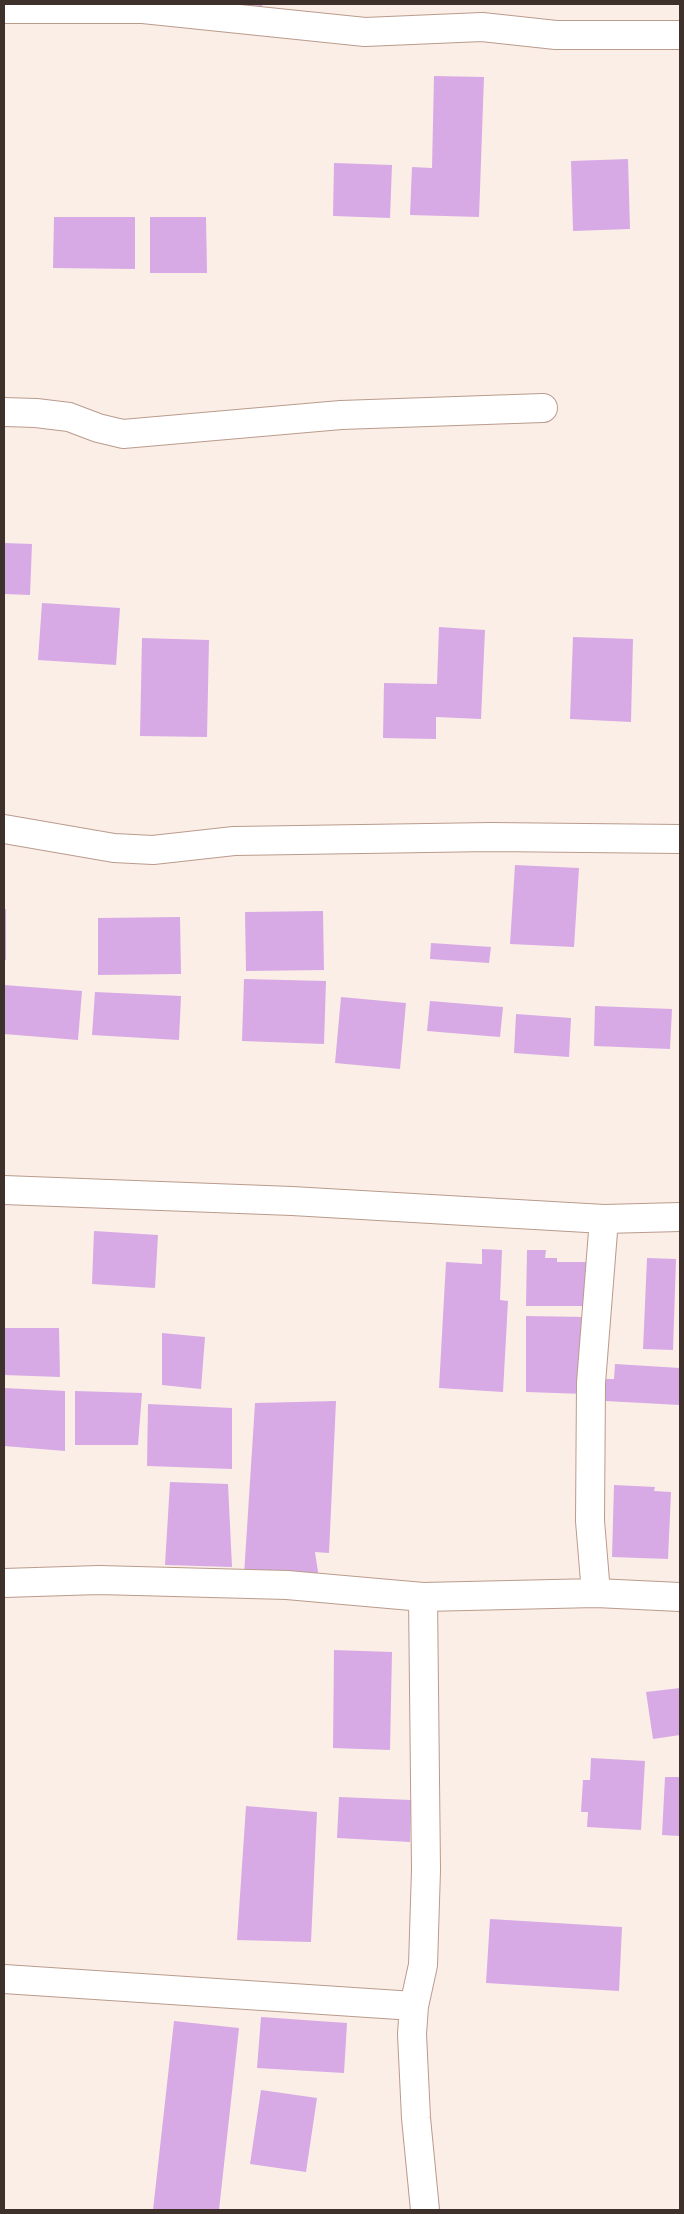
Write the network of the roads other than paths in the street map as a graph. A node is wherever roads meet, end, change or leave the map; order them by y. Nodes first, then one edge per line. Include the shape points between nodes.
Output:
1 (4, 9) edge
2 (291, 14) edge
3 (680, 36) edge
4 (543, 408) dead end
5 (4, 412) edge
6 (4, 829) edge
7 (680, 838) edge
8 (4, 1190) edge
9 (680, 1217) edge
10 (604, 1219) junction
11 (4, 1582) edge
12 (596, 1593) junction
13 (423, 1597) junction
14 (680, 1597) edge
15 (4, 1979) edge
16 (414, 2006) junction
17 (425, 2210) edge

1 - 2 street
2 - 3 street via 365,32 482,27 556,35
4 - 5 street via 341,415 123,434 69,418
6 - 7 street via 114,848 153,850 234,840
8 - 10 street via 292,1201
9 - 10 street
10 - 12 street via 591,1383 590,1520
11 - 13 street via 99,1580 287,1585
12 - 13 street
12 - 14 street
13 - 16 street via 426,1870 423,1965
15 - 16 street
16 - 17 street via 416,2118

